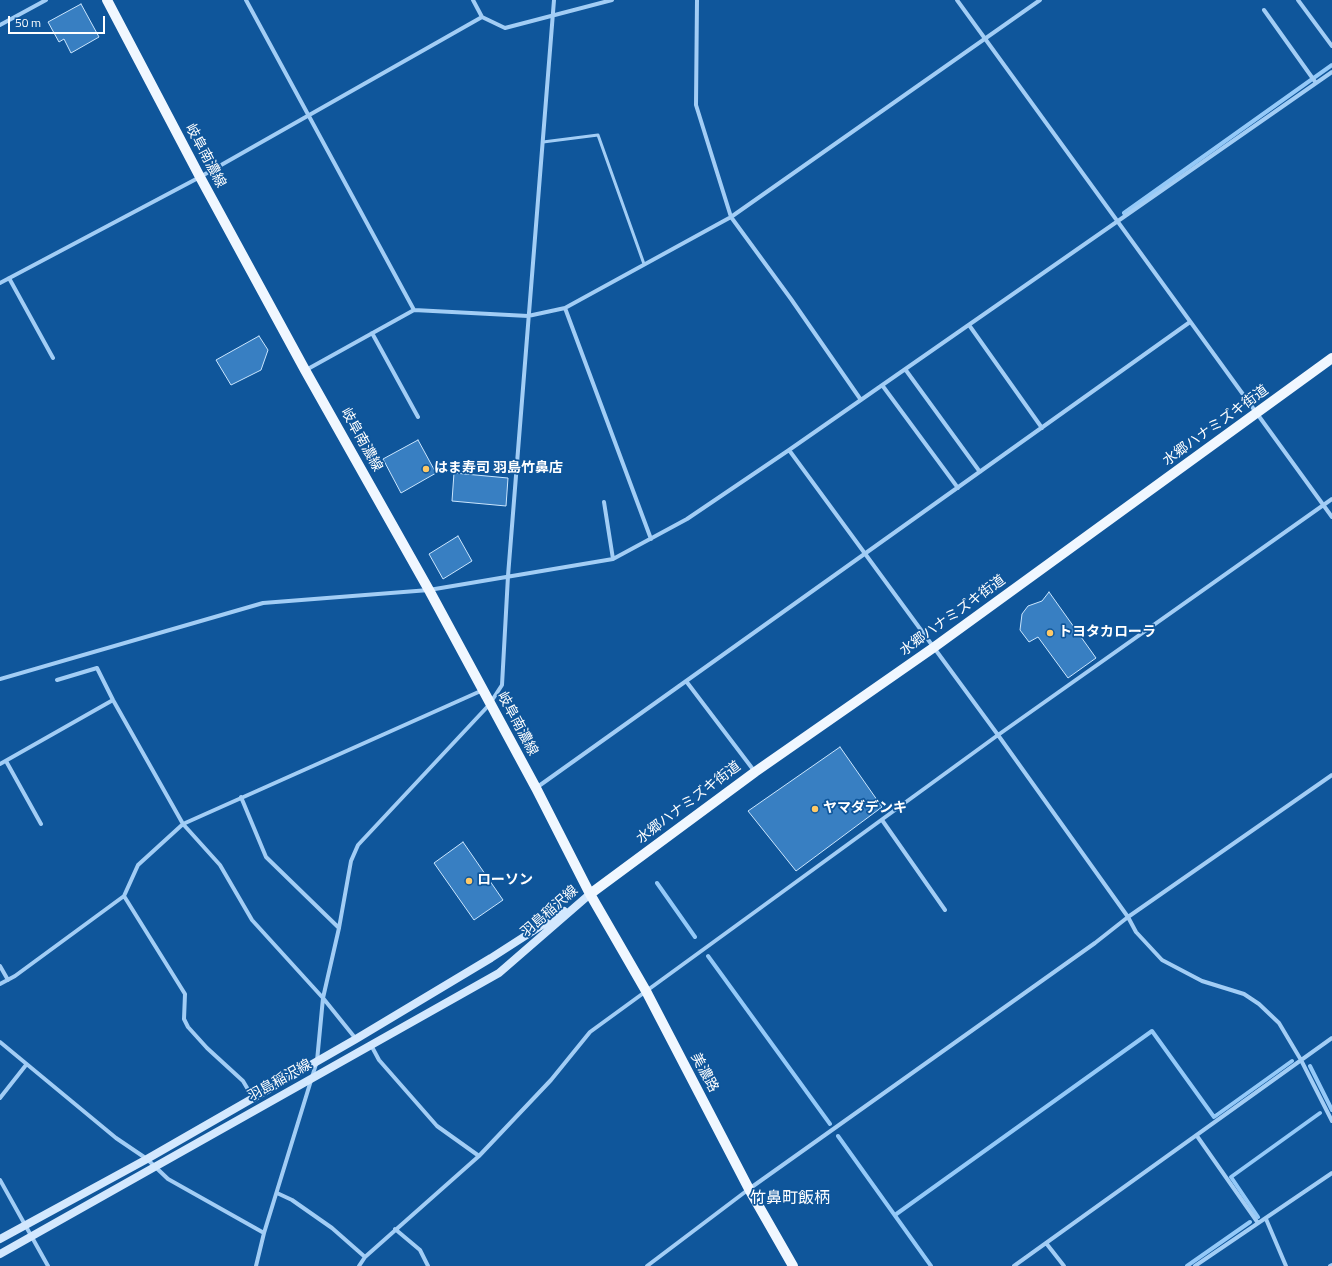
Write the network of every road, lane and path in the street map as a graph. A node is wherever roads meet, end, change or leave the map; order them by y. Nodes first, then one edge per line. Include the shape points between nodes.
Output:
1 (46, 0) edge
2 (107, 0) edge
3 (246, 0) edge
4 (473, 0) edge
5 (554, 0) edge
6 (612, 0) edge
7 (697, 0) edge
8 (957, 0) edge
9 (1040, 0) edge
10 (1298, 0) edge
11 (1264, 10) dead end
12 (553, 15) junction
13 (482, 17) junction
14 (0, 25) edge
15 (984, 40) junction
16 (1332, 46) edge
17 (1332, 72) edge
18 (1316, 83) junction
19 (309, 116) junction
20 (543, 142) junction
21 (200, 177) junction
22 (731, 217) junction
23 (1116, 221) junction
24 (644, 264) junction
25 (9, 278) junction
26 (0, 283) edge
27 (565, 308) junction
28 (414, 310) junction
29 (528, 316) junction
30 (1190, 322) junction
31 (968, 325) junction
32 (372, 333) junction
33 (53, 358) dead end
34 (1332, 358) edge
35 (305, 370) junction
36 (905, 370) junction
37 (882, 385) junction
38 (861, 400) junction
39 (1257, 413) junction
40 (418, 417) dead end
41 (1042, 428) junction
42 (789, 450) junction
43 (980, 472) junction
44 (958, 488) junction
45 (1332, 499) edge
46 (604, 502) dead end
47 (1323, 505) junction
48 (1332, 517) edge
49 (651, 539) junction
50 (864, 556) junction
51 (613, 559) junction
52 (508, 576) junction
53 (429, 590) junction
54 (933, 648) junction
55 (0, 679) edge
56 (57, 680) dead end
57 (686, 681) junction
58 (483, 690) junction
59 (113, 700) junction
60 (489, 705) junction
61 (998, 735) junction
62 (6, 761) junction
63 (0, 764) edge
64 (755, 772) junction
65 (1332, 775) edge
66 (536, 788) junction
67 (241, 797) junction
68 (882, 820) junction
69 (41, 824) dead end
70 (183, 824) junction
71 (590, 894) junction
72 (124, 896) junction
73 (945, 910) dead end
74 (1128, 917) junction
75 (339, 928) junction
76 (0, 966) edge
77 (8, 980) junction
78 (0, 984) edge
79 (646, 991) junction
80 (323, 998) junction
81 (1332, 1038) edge
82 (356, 1039) junction
83 (0, 1042) edge
84 (371, 1045) junction
85 (1301, 1060) junction
86 (317, 1061) junction
87 (26, 1065) junction
88 (312, 1079) junction
89 (0, 1098) edge
90 (253, 1098) junction
91 (1332, 1122) edge
92 (1197, 1136) junction
93 (479, 1156) junction
94 (147, 1159) junction
95 (155, 1165) junction
96 (1332, 1173) edge
97 (0, 1180) edge
98 (749, 1189) junction
99 (277, 1192) junction
100 (1266, 1219) junction
101 (1258, 1223) junction
102 (25, 1225) junction
103 (395, 1229) junction
104 (264, 1233) junction
105 (31, 1237) junction
106 (0, 1239) edge
107 (1046, 1243) junction
108 (0, 1254) edge
109 (365, 1256) junction
110 (48, 1266) edge
111 (256, 1266) edge
112 (359, 1266) edge
113 (428, 1266) edge
114 (647, 1266) edge
115 (793, 1266) edge
116 (1014, 1266) edge
117 (1064, 1266) edge
118 (1195, 1266) edge
119 (1286, 1266) edge

1 - 14 street
2 - 21 main road, 岐阜南濃線
3 - 19 street
4 - 13 street
5 - 12 street
6 - 12 street
7 - 22 street via 696,105
8 - 15 street
9 - 15 street
10 - 16 street
11 - 18 street
12 - 13 street via 505,28
12 - 20 street
13 - 19 street
15 - 22 street
15 - 23 street
17 - 18 street
18 - 23 street
19 - 21 street
19 - 28 street
20 - 24 lane via 598,135
20 - 29 street
21 - 25 street
21 - 35 main road, 岐阜南濃線
22 - 24 street
22 - 38 street
23 - 30 street
23 - 31 street
24 - 27 street
25 - 26 street
25 - 33 street
27 - 29 street
27 - 49 street
28 - 29 street
28 - 32 street
29 - 52 street
30 - 39 street
30 - 41 street
31 - 36 street
31 - 41 street
32 - 35 street
32 - 40 street
34 - 39 main road, 水郷ハナミズキ街道
35 - 53 main road, 岐阜南濃線
36 - 37 street
36 - 43 street
37 - 38 street
37 - 44 street
38 - 42 street
39 - 47 street
39 - 54 main road, 水郷ハナミズキ街道
41 - 43 street
42 - 49 street via 687,519
42 - 50 street
43 - 44 street
44 - 50 street
45 - 47 street
46 - 51 street
47 - 48 street
47 - 61 street
49 - 51 street
50 - 54 street
50 - 57 street
51 - 52 street
52 - 53 street
52 - 60 street via 502,685
53 - 55 street via 263,603
53 - 58 main road, 岐阜南濃線
54 - 61 street
54 - 64 main road, 水郷ハナミズキ街道
56 - 59 street via 97,668
57 - 64 street
57 - 66 street
58 - 60 main road, 岐阜南濃線
58 - 67 street
59 - 62 street
59 - 70 street
60 - 66 main road, 岐阜南濃線
60 - 75 street via 358,845 351,861
61 - 68 street
61 - 74 street
62 - 63 street
62 - 69 street
64 - 71 main road, 水郷ハナミズキ街道
65 - 74 street
66 - 71 main road, 岐阜南濃線
67 - 70 street
67 - 75 street via 266,858
68 - 73 street
68 - 79 street
70 - 72 street via 138,865
70 - 80 street via 220,865 252,920
71 - 79 main road, 美濃路
71 - 82 main road, 羽島稲沢線 via 491,958
71 - 84 main road, 羽島稲沢線 via 499,973
72 - 77 street
72 - 90 street via 184,994 184,1019 188,1027 243,1080
74 - 85 street via 1136,932 1162,960 1202,981 1244,994 1259,1004 1279,1023
74 - 98 street
75 - 80 street
76 - 77 street
77 - 78 street
79 - 93 street via 590,1032 551,1080
79 - 98 main road, 美濃路
80 - 82 street
80 - 86 street
81 - 85 street
82 - 86 main road, 羽島稲沢線
83 - 87 street
84 - 88 main road, 羽島稲沢線
84 - 93 street via 379,1060 437,1126
85 - 91 street
85 - 92 street
86 - 88 street
86 - 90 main road, 羽島稲沢線
87 - 89 street
87 - 94 street via 116,1138
88 - 95 main road, 羽島稲沢線
88 - 99 street
90 - 94 main road, 羽島稲沢線
92 - 101 street
92 - 107 street
93 - 103 street
94 - 95 street
94 - 102 main road, 羽島稲沢線
95 - 104 street via 168,1179
95 - 105 main road, 羽島稲沢線
96 - 100 street
97 - 102 street
98 - 114 street
98 - 115 main road, 美濃路
99 - 104 street
99 - 109 street via 332,1228
100 - 101 street
100 - 119 street
101 - 118 street
102 - 105 street
102 - 106 main road, 羽島稲沢線
103 - 109 street
103 - 113 street via 420,1250
104 - 111 street
105 - 108 main road, 羽島稲沢線
105 - 110 street
107 - 116 street
107 - 117 street
109 - 112 street

